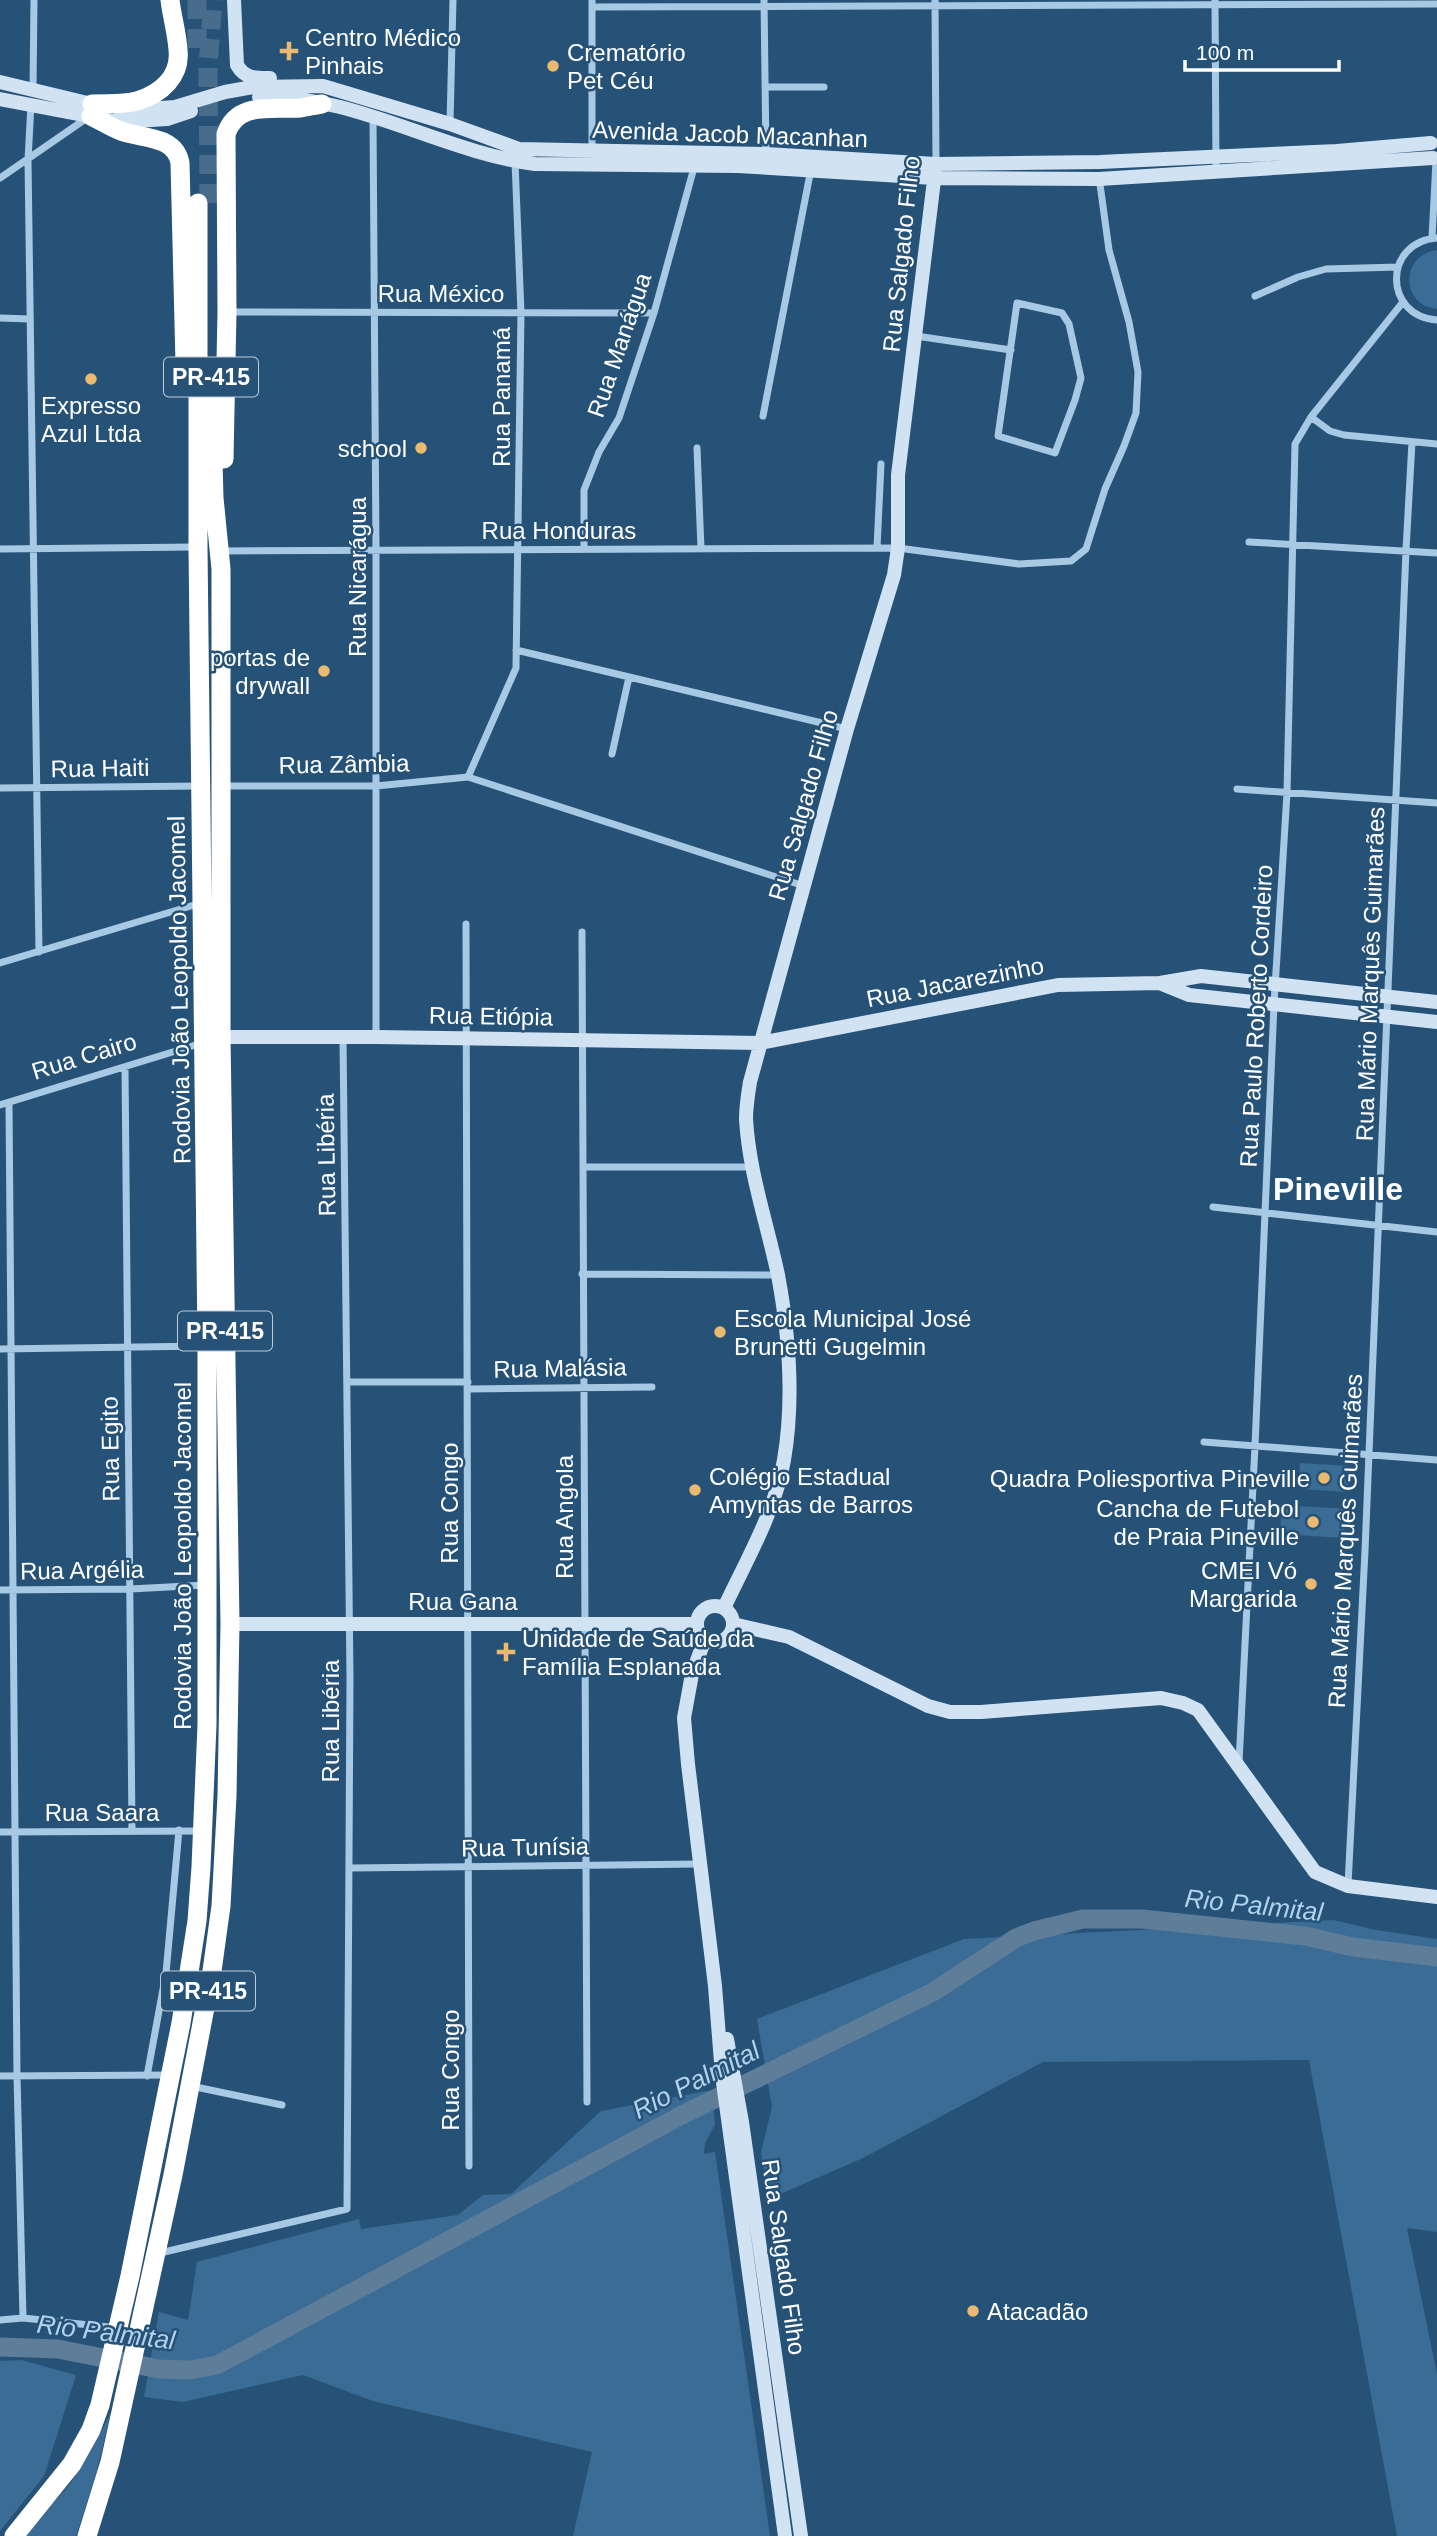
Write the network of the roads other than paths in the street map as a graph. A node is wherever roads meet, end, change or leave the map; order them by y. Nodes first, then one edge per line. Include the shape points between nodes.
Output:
1 (34, 0) edge
2 (170, 0) edge
3 (234, 0) edge
4 (453, 0) edge
5 (1215, 3) edge
6 (592, 4) edge
7 (764, 4) edge
8 (935, 4) edge
9 (1437, 4) edge
10 (0, 82) edge
11 (765, 87) junction
12 (824, 87) dead end
13 (323, 95) junction
14 (32, 97) junction
15 (0, 99) edge
16 (91, 110) junction
17 (373, 118) junction
18 (450, 124) junction
19 (446, 142) junction
20 (592, 152) junction
21 (1435, 152) edge
22 (766, 154) junction
23 (1215, 156) junction
24 (696, 159) junction
25 (28, 160) junction
26 (515, 161) junction
27 (1100, 162) junction
28 (811, 169) junction
29 (935, 171) junction
30 (1216, 172) junction
31 (0, 178) edge
32 (1099, 179) junction
33 (1435, 238) edge
34 (1398, 267) junction
35 (1255, 296) dead end
36 (1403, 302) junction
37 (227, 312) junction
38 (374, 313) junction
39 (521, 313) junction
40 (654, 313) junction
41 (0, 318) edge
42 (30, 318) junction
43 (1437, 320) edge
44 (916, 336) junction
45 (1011, 350) junction
46 (763, 416) dead end
47 (1311, 417) junction
48 (1412, 442) junction
49 (1437, 443) edge
50 (696, 448) dead end
51 (881, 464) dead end
52 (198, 488) junction
53 (1249, 542) dead end
54 (1294, 544) junction
55 (198, 547) junction
56 (877, 548) junction
57 (898, 548) junction
58 (0, 549) edge
59 (33, 549) junction
60 (584, 549) junction
61 (701, 549) junction
62 (376, 550) junction
63 (519, 550) junction
64 (1406, 550) junction
65 (220, 551) junction
66 (1437, 553) edge
67 (516, 650) junction
68 (629, 677) junction
69 (847, 729) junction
70 (612, 754) dead end
71 (468, 777) junction
72 (201, 786) junction
73 (221, 786) junction
74 (376, 786) junction
75 (0, 788) edge
76 (36, 788) junction
77 (1237, 789) dead end
78 (1287, 793) junction
79 (1396, 801) junction
80 (1437, 803) edge
81 (804, 886) junction
82 (202, 903) junction
83 (466, 924) dead end
84 (582, 932) dead end
85 (38, 953) junction
86 (0, 964) edge
87 (1160, 983) junction
88 (1276, 984) junction
89 (1387, 997) junction
90 (1437, 1002) edge
91 (1274, 1004) junction
92 (1387, 1017) junction
93 (1437, 1022) edge
94 (343, 1037) junction
95 (376, 1037) junction
96 (466, 1038) junction
97 (212, 1040) junction
98 (583, 1041) junction
99 (760, 1043) junction
100 (125, 1067) junction
101 (9, 1103) junction
102 (0, 1105) edge
103 (583, 1167) junction
104 (753, 1167) junction
105 (1213, 1207) dead end
106 (1265, 1214) junction
107 (1379, 1226) junction
108 (1437, 1232) edge
109 (582, 1274) junction
110 (778, 1275) junction
111 (207, 1346) junction
112 (128, 1347) junction
113 (11, 1348) junction
114 (0, 1349) edge
115 (348, 1382) junction
116 (468, 1385) junction
117 (582, 1387) junction
118 (652, 1387) dead end
119 (1203, 1442) dead end
120 (1255, 1446) junction
121 (1368, 1456) junction
122 (1437, 1460) edge
123 (207, 1585) junction
124 (130, 1589) junction
125 (0, 1590) edge
126 (13, 1590) junction
127 (724, 1608) junction
128 (468, 1623) junction
129 (584, 1623) junction
130 (230, 1624) junction
131 (349, 1624) junction
132 (696, 1624) junction
133 (733, 1624) junction
134 (705, 1639) junction
135 (1239, 1768) junction
136 (179, 1830) junction
137 (132, 1831) junction
138 (203, 1831) junction
139 (0, 1832) edge
140 (15, 1832) junction
141 (700, 1864) junction
142 (586, 1865) junction
143 (469, 1867) junction
144 (350, 1868) junction
145 (1348, 1886) junction
146 (1437, 1898) edge
147 (170, 2075) junction
148 (0, 2076) edge
149 (17, 2076) junction
150 (147, 2076) junction
151 (191, 2086) junction
152 (587, 2102) dead end
153 (282, 2105) dead end
154 (735, 2122) junction
155 (469, 2166) dead end
156 (156, 2254) junction
157 (23, 2319) junction
158 (0, 2320) edge
159 (118, 2328) junction
160 (14, 2536) edge
161 (87, 2536) edge
162 (785, 2536) edge
163 (802, 2536) edge

1 - 14 street
2 - 16 highway via 178,49 172,79 136,101
3 - 13 main road via 236,61 241,72 254,78 300,79
4 - 18 street
5 - 8 street
5 - 9 street
5 - 23 street
6 - 7 street
6 - 20 street
7 - 8 street
7 - 11 street
8 - 29 street, Rua Salgado Filho
10 - 14 main road
11 - 12 street
11 - 22 street
13 - 16 main road, Avenida Jacob Macanhan
13 - 17 main road, Avenida Jacob Macanhan
13 - 18 main road, Avenida Jacob Macanhan
13 - 37 highway via 300,108 251,109 228,128
14 - 15 main road
14 - 16 main road, Avenida Jacob Macanhan
14 - 25 street
16 - 25 street
16 - 52 highway via 121,131 165,143 179,158 186,409
17 - 19 main road, Avenida Jacob Macanhan
17 - 38 street, Rua Nicarágua
18 - 19 main road
18 - 20 main road, Avenida Jacob Macanhan via 519,149
19 - 26 main road, Avenida Jacob Macanhan
20 - 24 main road, Avenida Jacob Macanhan
21 - 23 main road, Avenida Jacob Macanhan
21 - 30 main road, Avenida Jacob Macanhan
21 - 33 street
22 - 24 main road, Avenida Jacob Macanhan
22 - 29 main road, Avenida Jacob Macanhan
23 - 27 main road, Avenida Jacob Macanhan
23 - 30 street
24 - 26 main road, Avenida Jacob Macanhan
24 - 28 main road, Avenida Jacob Macanhan
24 - 40 street, Rua Manágua
25 - 31 street
25 - 42 street
26 - 39 street, Rua Panamá
27 - 29 main road, Avenida Jacob Macanhan
27 - 32 street, Rua Honduras
28 - 29 main road, Avenida Jacob Macanhan
28 - 46 street
29 - 32 main road, Avenida Jacob Macanhan
29 - 44 main road, Rua Salgado Filho
30 - 32 main road, Avenida Jacob Macanhan
32 - 57 street, Rua Honduras via 1109,250 1138,372 1136,413 1086,549 1071,561 1019,564
33 - 34 street via 1411,248
34 - 35 street via 1326,269
34 - 36 street via 1396,283
36 - 43 street via 1418,315
36 - 47 street, Rua Paulo Roberto Cordeiro
37 - 38 street, Rua México
37 - 65 highway
38 - 39 street, Rua México
38 - 62 street, Rua Nicarágua
39 - 40 street, Rua México
39 - 63 street, Rua Panamá
40 - 60 street, Rua Manágua via 619,418 584,490
41 - 42 street
42 - 59 street
44 - 45 street
44 - 57 main road, Rua Salgado Filho via 898,475
45 - 45 street via 998,436 1055,453 1080,379 1069,324 1062,313 1017,303
47 - 48 street via 1337,433
47 - 54 street, Rua Paulo Roberto Cordeiro via 1295,444
48 - 49 street
48 - 64 street, Rua Mário Marquês Guimarães
50 - 61 street
51 - 56 street
52 - 55 highway, Rodovia João Leopoldo Jacomel / PR-415
52 - 65 highway, Rodovia João Leopoldo Jacomel / PR-415 via 203,203
53 - 54 street
54 - 64 street
54 - 78 street, Rua Paulo Roberto Cordeiro
55 - 59 street
55 - 72 highway, Rodovia João Leopoldo Jacomel / PR-415
56 - 57 street, Rua Honduras
56 - 61 street, Rua Honduras
57 - 69 main road, Rua Salgado Filho
58 - 59 street
59 - 76 street
60 - 61 street, Rua Honduras
60 - 63 street, Rua Honduras
62 - 63 street, Rua Honduras
62 - 65 street, Rua Honduras
62 - 74 street, Rua Nicarágua
63 - 67 street
64 - 66 street
64 - 79 street, Rua Mário Marquês Guimarães
65 - 73 highway, Rodovia João Leopoldo Jacomel / PR-415
67 - 68 street
67 - 71 street via 516,668
68 - 69 street
68 - 70 street
69 - 81 main road, Rua Salgado Filho
71 - 74 street, Rua Zâmbia
71 - 81 street
72 - 76 street, Rua Haiti
72 - 82 highway, Rodovia João Leopoldo Jacomel / PR-415
73 - 74 street, Rua Zâmbia
73 - 97 highway, Rodovia João Leopoldo Jacomel / PR-415
74 - 95 street, Rua Nicarágua
75 - 76 street, Rua Haiti
76 - 85 street
77 - 78 street
78 - 79 street
78 - 88 street, Rua Paulo Roberto Cordeiro
79 - 80 street
79 - 89 street, Rua Mário Marquês Guimarães
81 - 99 main road, Rua Salgado Filho
82 - 85 street
82 - 97 highway, Rodovia João Leopoldo Jacomel / PR-415
83 - 96 street, Rua Congo
84 - 98 street, Rua Angola
85 - 86 street
87 - 88 main road, Rua Jacarezinho via 1201,976
87 - 91 main road, Rua Jacarezinho via 1189,995
87 - 99 main road, Rua Jacarezinho via 1058,985
88 - 89 main road, Rua Jacarezinho
88 - 91 street, Rua Paulo Roberto Cordeiro
89 - 90 main road, Rua Jacarezinho
89 - 92 street, Rua Mário Marquês Guimarães
91 - 92 main road, Rua Jacarezinho
91 - 106 street, Rua Paulo Roberto Cordeiro
92 - 93 main road, Rua Jacarezinho
92 - 107 street, Rua Mário Marquês Guimarães
94 - 95 main road, Rua Etiópia
94 - 97 main road, Rua Etiópia
94 - 115 street, Rua Libéria
95 - 96 main road, Rua Etiópia
96 - 98 main road, Rua Etiópia
96 - 116 street, Rua Congo
97 - 100 street, Rua Cairo
97 - 111 highway, Rodovia João Leopoldo Jacomel / PR-415
97 - 130 highway, Rodovia João Leopoldo Jacomel / PR-415
98 - 99 main road, Rua Etiópia
98 - 103 street, Rua Angola
99 - 104 main road, Rua Salgado Filho via 746,1117
100 - 101 street, Rua Cairo
100 - 112 street, Rua Egito
101 - 102 street, Rua Cairo
101 - 113 street
103 - 104 street
103 - 109 street, Rua Angola
104 - 110 main road, Rua Salgado Filho
105 - 106 street
106 - 107 street
106 - 120 street, Rua Paulo Roberto Cordeiro
107 - 108 street
107 - 121 street, Rua Mário Marquês Guimarães
109 - 110 street
109 - 117 street, Rua Angola
110 - 127 main road, Rua Salgado Filho via 788,1356 784,1461 767,1514
111 - 112 street
111 - 123 highway, Rodovia João Leopoldo Jacomel / PR-415
112 - 113 street
112 - 124 street, Rua Egito
113 - 114 street
113 - 126 street
115 - 116 street, Rua Malásia
115 - 131 street, Rua Libéria
116 - 117 street, Rua Malásia
116 - 128 street, Rua Congo
117 - 118 street, Rua Malásia
117 - 129 street, Rua Angola
119 - 120 street
120 - 121 street
120 - 135 street, Rua Paulo Roberto Cordeiro
121 - 122 street
121 - 145 street, Rua Mário Marquês Guimarães
123 - 124 street, Rua Argélia
123 - 130 highway via 212,1605
123 - 138 highway, Rodovia João Leopoldo Jacomel / PR-415
124 - 126 street, Rua Argélia
124 - 137 street, Rua Egito
125 - 126 street, Rua Argélia
126 - 140 street
127 - 132 main road via 705,1608
127 - 133 main road
128 - 129 main road, Rua Gana
128 - 131 main road, Rua Gana
128 - 143 street, Rua Congo
129 - 132 main road, Rua Gana
129 - 142 street, Rua Angola
130 - 131 main road, Rua Gana
130 - 151 highway, Rodovia João Leopoldo Jacomel / PR-415 via 220,1906
131 - 144 street, Rua Libéria
132 - 134 main road
133 - 134 main road via 723,1640
133 - 135 main road via 789,1637 928,1706 950,1712 1161,1698 1184,1703 1198,1710
134 - 141 main road, Rua Salgado Filho via 692,1674 684,1718
135 - 145 main road via 1315,1872
136 - 137 street, Rua Saara
136 - 138 street, Rua Saara
136 - 150 street via 166,1973
137 - 140 street, Rua Saara
138 - 147 highway, Rodovia João Leopoldo Jacomel / PR-415 via 192,1959
139 - 140 street, Rua Saara
140 - 149 street
141 - 142 street, Rua Tunísia
141 - 154 main road, Rua Salgado Filho
142 - 143 street, Rua Tunísia
142 - 152 street, Rua Angola
143 - 144 street, Rua Tunísia
143 - 155 street, Rua Congo
144 - 156 street, Rua Libéria via 347,2210
145 - 146 main road
147 - 150 street
147 - 159 highway, Rodovia João Leopoldo Jacomel / PR-415
148 - 149 street
149 - 150 street
149 - 157 street
151 - 153 street
151 - 156 highway, Rodovia João Leopoldo Jacomel / PR-415
154 - 162 main road, Rua Salgado Filho
154 - 163 main road, Rua Salgado Filho
156 - 161 highway, Rodovia João Leopoldo Jacomel / PR-415 via 110,2462
157 - 158 street
157 - 159 street
159 - 160 highway, Rodovia João Leopoldo Jacomel / PR-415 via 96,2418 57,2484

